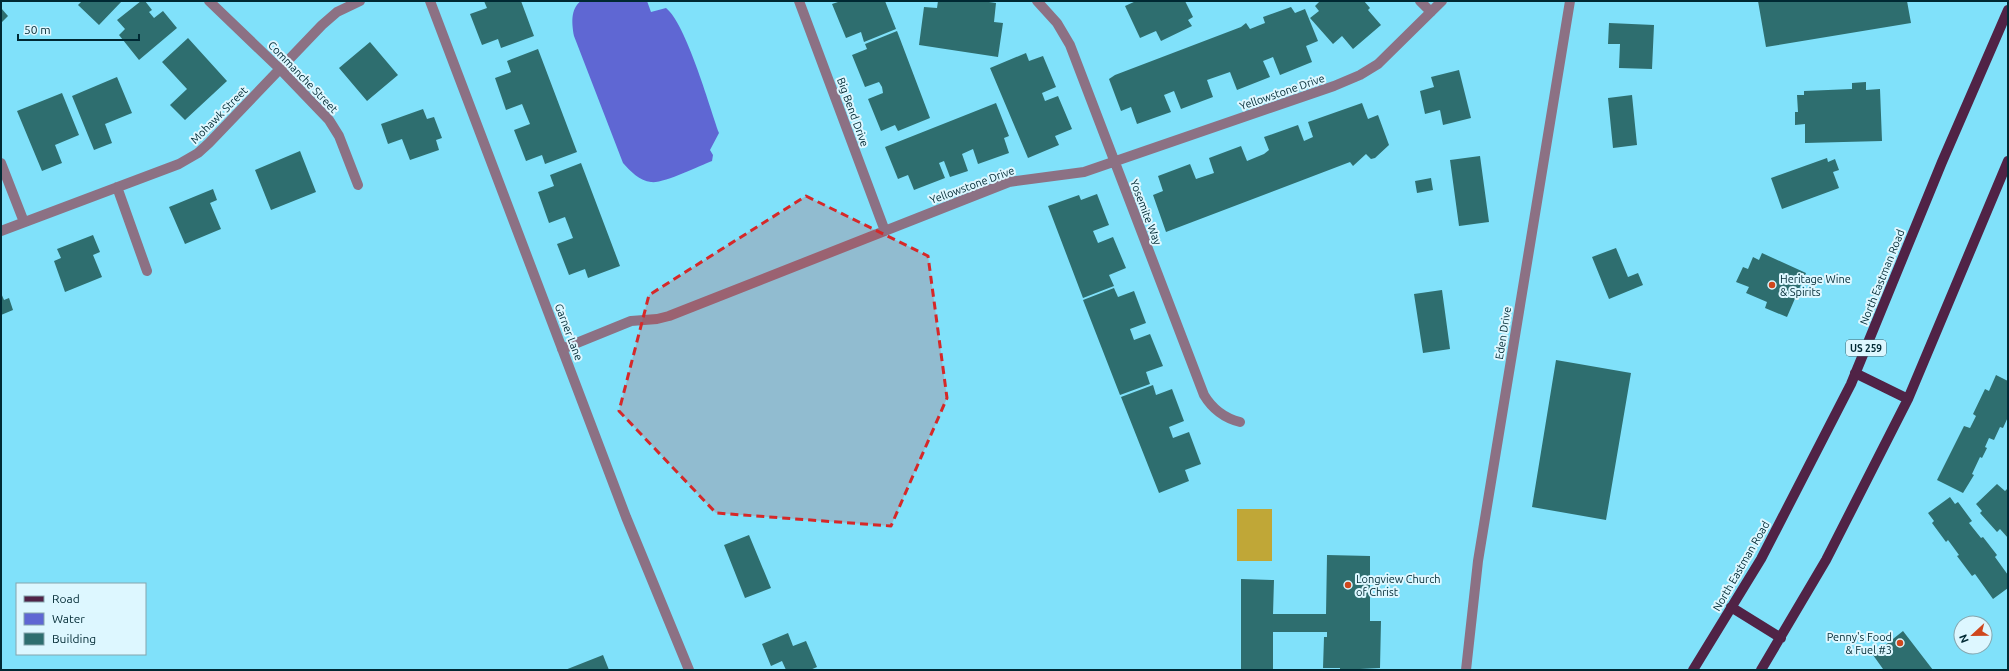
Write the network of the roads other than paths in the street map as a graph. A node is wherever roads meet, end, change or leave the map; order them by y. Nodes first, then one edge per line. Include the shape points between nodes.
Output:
1 (209, 1) edge
2 (360, 1) edge
3 (430, 1) edge
4 (799, 1) edge
5 (1037, 1) edge
6 (1420, 1) edge
7 (1442, 1) edge
8 (1570, 1) edge
9 (2008, 10) edge
10 (1431, 12) junction
11 (281, 70) junction
12 (2008, 161) edge
13 (1113, 162) junction
14 (1, 163) edge
15 (358, 185) dead end
16 (117, 187) junction
17 (24, 222) junction
18 (884, 231) junction
19 (1, 232) edge
20 (147, 270) dead end
21 (562, 349) junction
22 (1855, 373) junction
23 (1908, 399) junction
24 (1240, 422) dead end
25 (1731, 607) junction
26 (1781, 638) junction
27 (689, 670) edge
28 (1466, 670) edge
29 (1693, 670) edge
30 (1761, 670) edge

1 - 11 street, Commanche Street
2 - 11 street, Mohawk Street via 329,19
3 - 21 street, Garner Lane
4 - 18 street, Big Bend Drive
5 - 13 street, Yosemite Way via 1057,23 1070,45
6 - 10 street
7 - 10 street, Yellowstone Drive
8 - 28 street, Eden Drive via 1478,561
9 - 22 main road, North Eastman Road / US 259
10 - 13 street, Yellowstone Drive via 1378,64 1360,75 1327,89
11 - 15 street, Commanche Street via 333,125
11 - 16 street, Mohawk Street via 198,153 179,164
12 - 23 main road
13 - 18 street, Yellowstone Drive via 1072,175 1009,182
13 - 24 street, Yosemite Way via 1204,395 1211,406 1221,414
14 - 17 street
16 - 17 street, Mohawk Street
16 - 20 street
17 - 19 street, Mohawk Street
18 - 21 street, Yellowstone Drive via 662,318 631,321
21 - 27 street, Garner Lane via 626,517
22 - 23 main road
22 - 25 main road, North Eastman Road / US 259 via 1761,559
23 - 26 main road via 1826,560
25 - 26 main road
25 - 29 main road, North Eastman Road / US 259
26 - 30 main road

